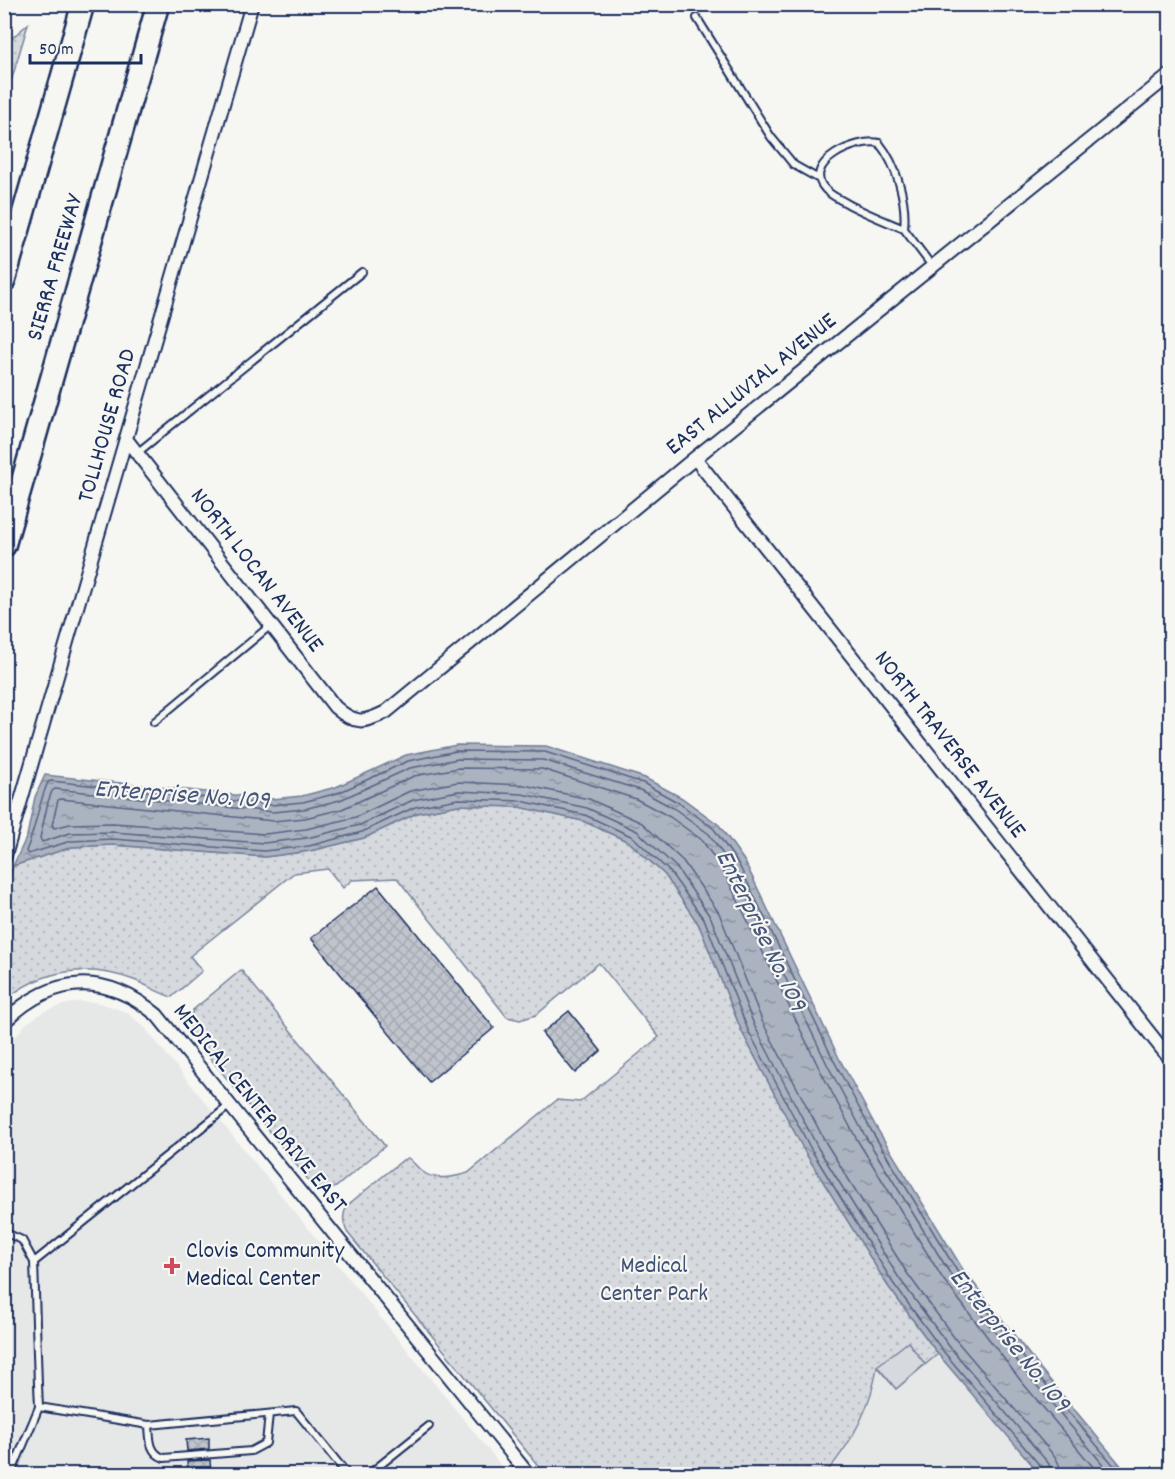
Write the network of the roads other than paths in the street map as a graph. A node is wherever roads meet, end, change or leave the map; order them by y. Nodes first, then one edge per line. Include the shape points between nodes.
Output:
1 (83, 4) edge
2 (158, 4) edge
3 (252, 4) edge
4 (697, 18) dead end
5 (1170, 75) edge
6 (819, 179) junction
7 (904, 229) junction
8 (932, 267) junction
9 (362, 272) dead end
10 (4, 281) edge
11 (126, 440) junction
12 (137, 453) junction
13 (694, 458) junction
14 (4, 546) edge
15 (271, 625) junction
16 (154, 722) dead end
17 (359, 722) joint
18 (4, 859) edge
19 (4, 1022) edge
20 (1170, 1059) edge
21 (230, 1105) junction
22 (4, 1232) edge
23 (34, 1262) junction
24 (39, 1407) junction
25 (269, 1414) junction
26 (149, 1425) junction
27 (429, 1426) dead end
28 (11, 1474) edge
29 (347, 1474) edge
30 (369, 1474) edge
31 (528, 1474) edge

1 - 10 highway, SIERRA FREEWAY
2 - 14 highway, SIERRA FREEWAY
3 - 11 street, TOLLHOUSE ROAD
4 - 6 lane via 771,137 794,165
5 - 8 street, EAST ALLUVIAL AVENUE
6 - 7 lane via 831,195
6 - 7 lane via 827,160 842,149 860,143 879,143 903,197
7 - 8 lane
8 - 13 street, EAST ALLUVIAL AVENUE
9 - 12 lane
11 - 12 street, NORTH LOCAN AVENUE
11 - 18 street, TOLLHOUSE ROAD
12 - 15 street, NORTH LOCAN AVENUE
13 - 17 street, EAST ALLUVIAL AVENUE via 386,712
13 - 20 street, NORTH TRAVERSE AVENUE
15 - 16 lane
15 - 17 street, NORTH LOCAN AVENUE via 336,707
19 - 21 street, MEDICAL CENTER DRIVE EAST via 30,1000 57,987 88,985 123,993 157,1015
21 - 23 lane
21 - 31 street, MEDICAL CENTER DRIVE EAST
22 - 23 lane via 22,1240
23 - 24 lane
24 - 26 lane
24 - 28 lane
25 - 26 lane
25 - 26 lane via 266,1443 250,1451 164,1458 150,1444
25 - 29 lane via 296,1411
27 - 30 lane

